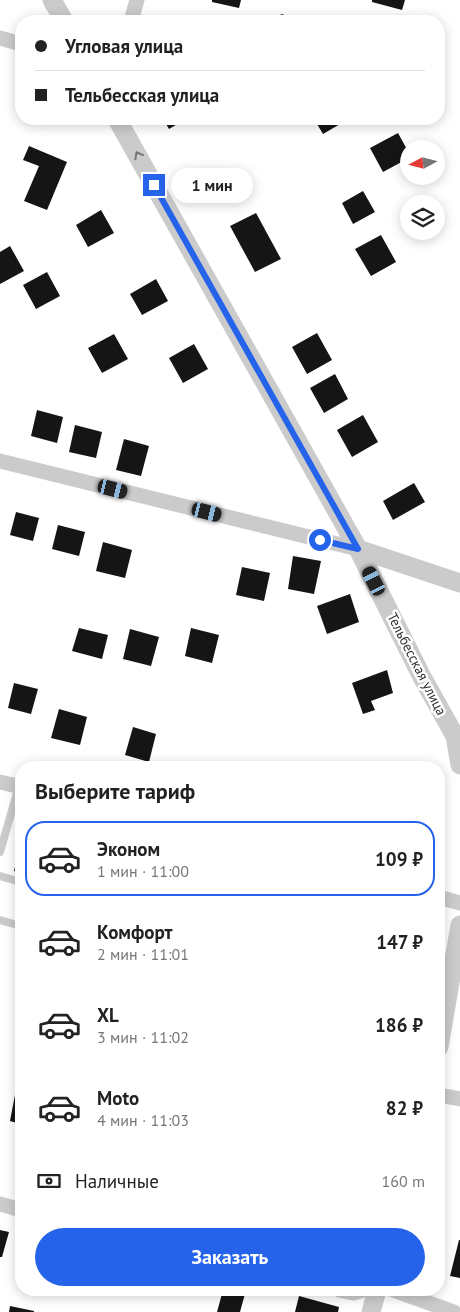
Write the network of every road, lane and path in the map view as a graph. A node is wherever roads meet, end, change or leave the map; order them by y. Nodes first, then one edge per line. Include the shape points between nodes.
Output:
1 (52, 0) edge
2 (137, 0) edge
3 (61, 15) edge
4 (133, 15) edge
5 (0, 38) edge
6 (15, 42) edge
7 (120, 125) edge
8 (0, 461) edge
9 (358, 549) junction
10 (460, 583) edge
11 (460, 766) edge
12 (0, 782) edge
13 (15, 786) edge
14 (15, 803) edge
15 (0, 852) edge
16 (0, 876) edge
17 (15, 880) edge
18 (445, 899) edge
19 (460, 903) edge
20 (0, 920) edge
21 (15, 924) edge
22 (460, 925) edge
23 (445, 1012) edge
24 (445, 1096) edge
25 (460, 1099) edge
26 (0, 1204) edge
27 (15, 1208) edge
28 (375, 1296) edge
29 (410, 1296) edge
30 (371, 1312) edge
31 (454, 1312) edge

1 - 3 street
2 - 4 street
5 - 6 street
9 -> 7 street, Тельбесская улица
8 - 9 street
9 - 10 street
9 - 11 street, Тельбесская улица via 455,736
12 - 13 street
14 - 15 lane
16 - 17 lane
18 - 19 street
20 - 21 lane
22 - 23 street
24 - 25 street
26 - 27 street
28 - 30 street
29 - 31 street

